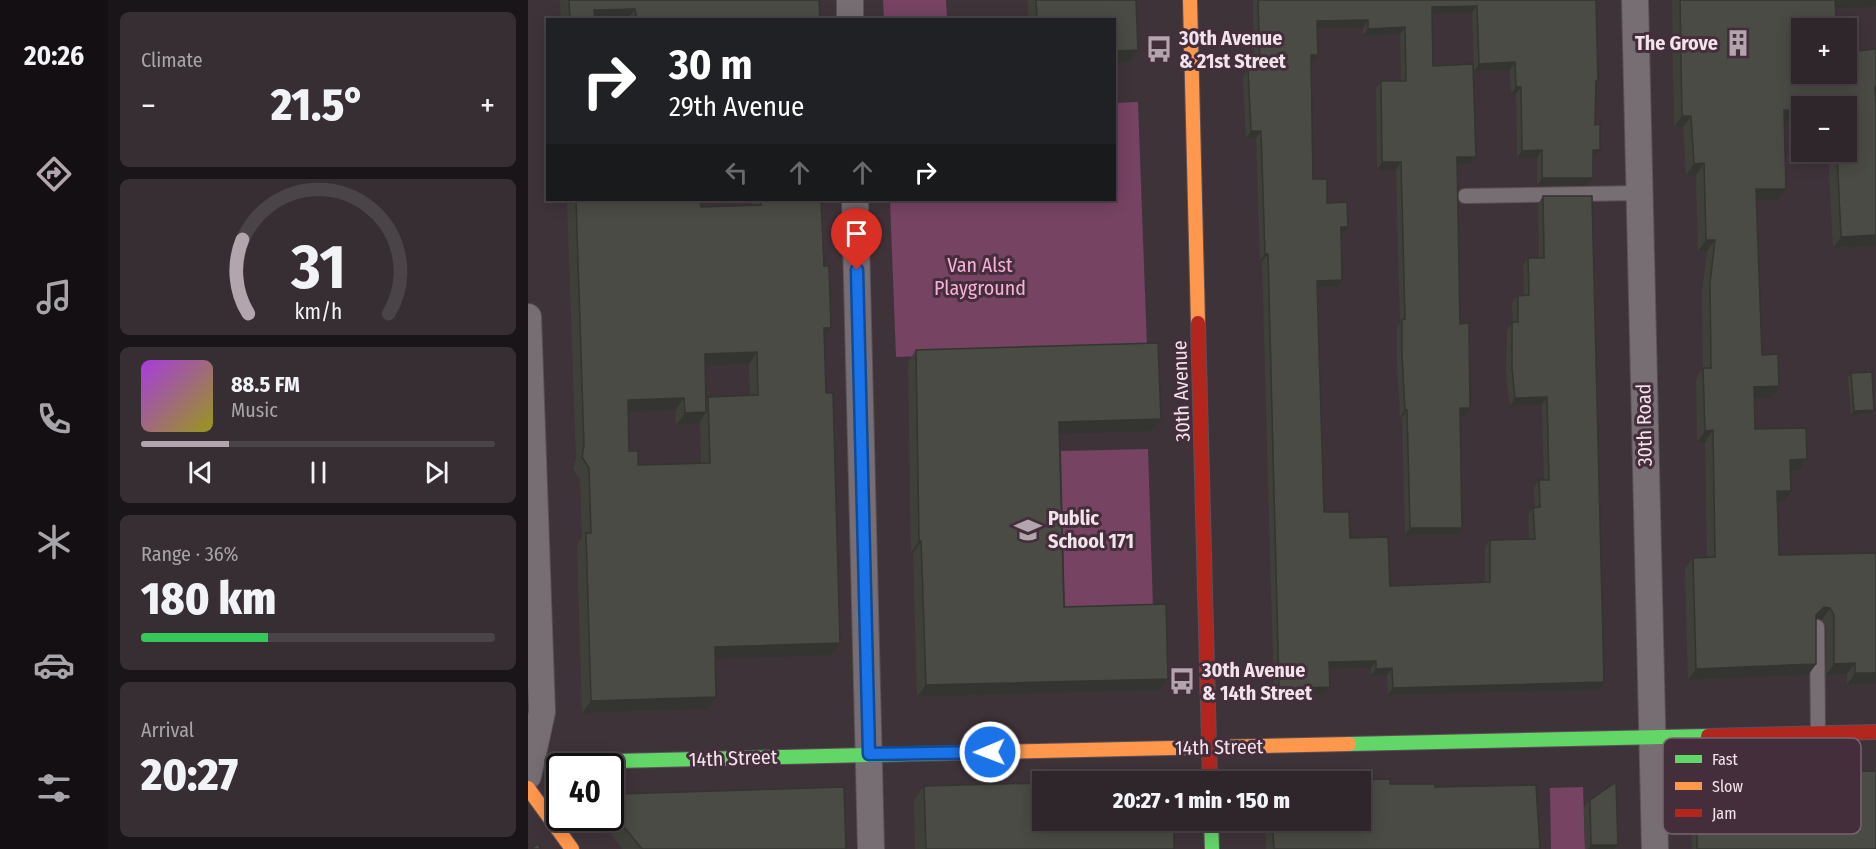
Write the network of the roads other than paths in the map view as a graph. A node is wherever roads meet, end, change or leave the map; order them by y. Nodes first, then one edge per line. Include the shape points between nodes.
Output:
1 (850, 0) edge
2 (1190, 0) edge
3 (1635, 0) edge
4 (850, 18) edge
5 (1639, 193) junction
6 (1466, 196) dead end
7 (855, 201) edge
8 (528, 317) edge
9 (1817, 627) edge
10 (1876, 732) edge
11 (1818, 733) junction
12 (1651, 737) junction
13 (1211, 747) junction
14 (869, 754) junction
15 (624, 761) edge
16 (1210, 771) edge
17 (528, 776) edge
18 (546, 776) edge
19 (528, 786) edge
20 (1211, 831) edge
21 (572, 849) edge
22 (871, 849) edge
23 (1212, 849) edge
24 (1655, 849) edge

1 - 4 street
2 - 13 street, 30th Avenue
3 - 5 street, 30th Road
5 - 6 lane
5 - 12 street, 30th Road
7 - 14 street
8 - 17 street via 542,712
9 - 11 lane
10 - 11 street, 14th Street
11 - 12 street, 14th Street
12 - 13 street, 14th Street
12 - 24 street, 30th Road
13 - 14 street, 14th Street
13 - 16 street, 30th Avenue
14 - 15 street, 14th Street
14 - 22 street
18 - 19 street
19 - 21 street
20 - 23 street

